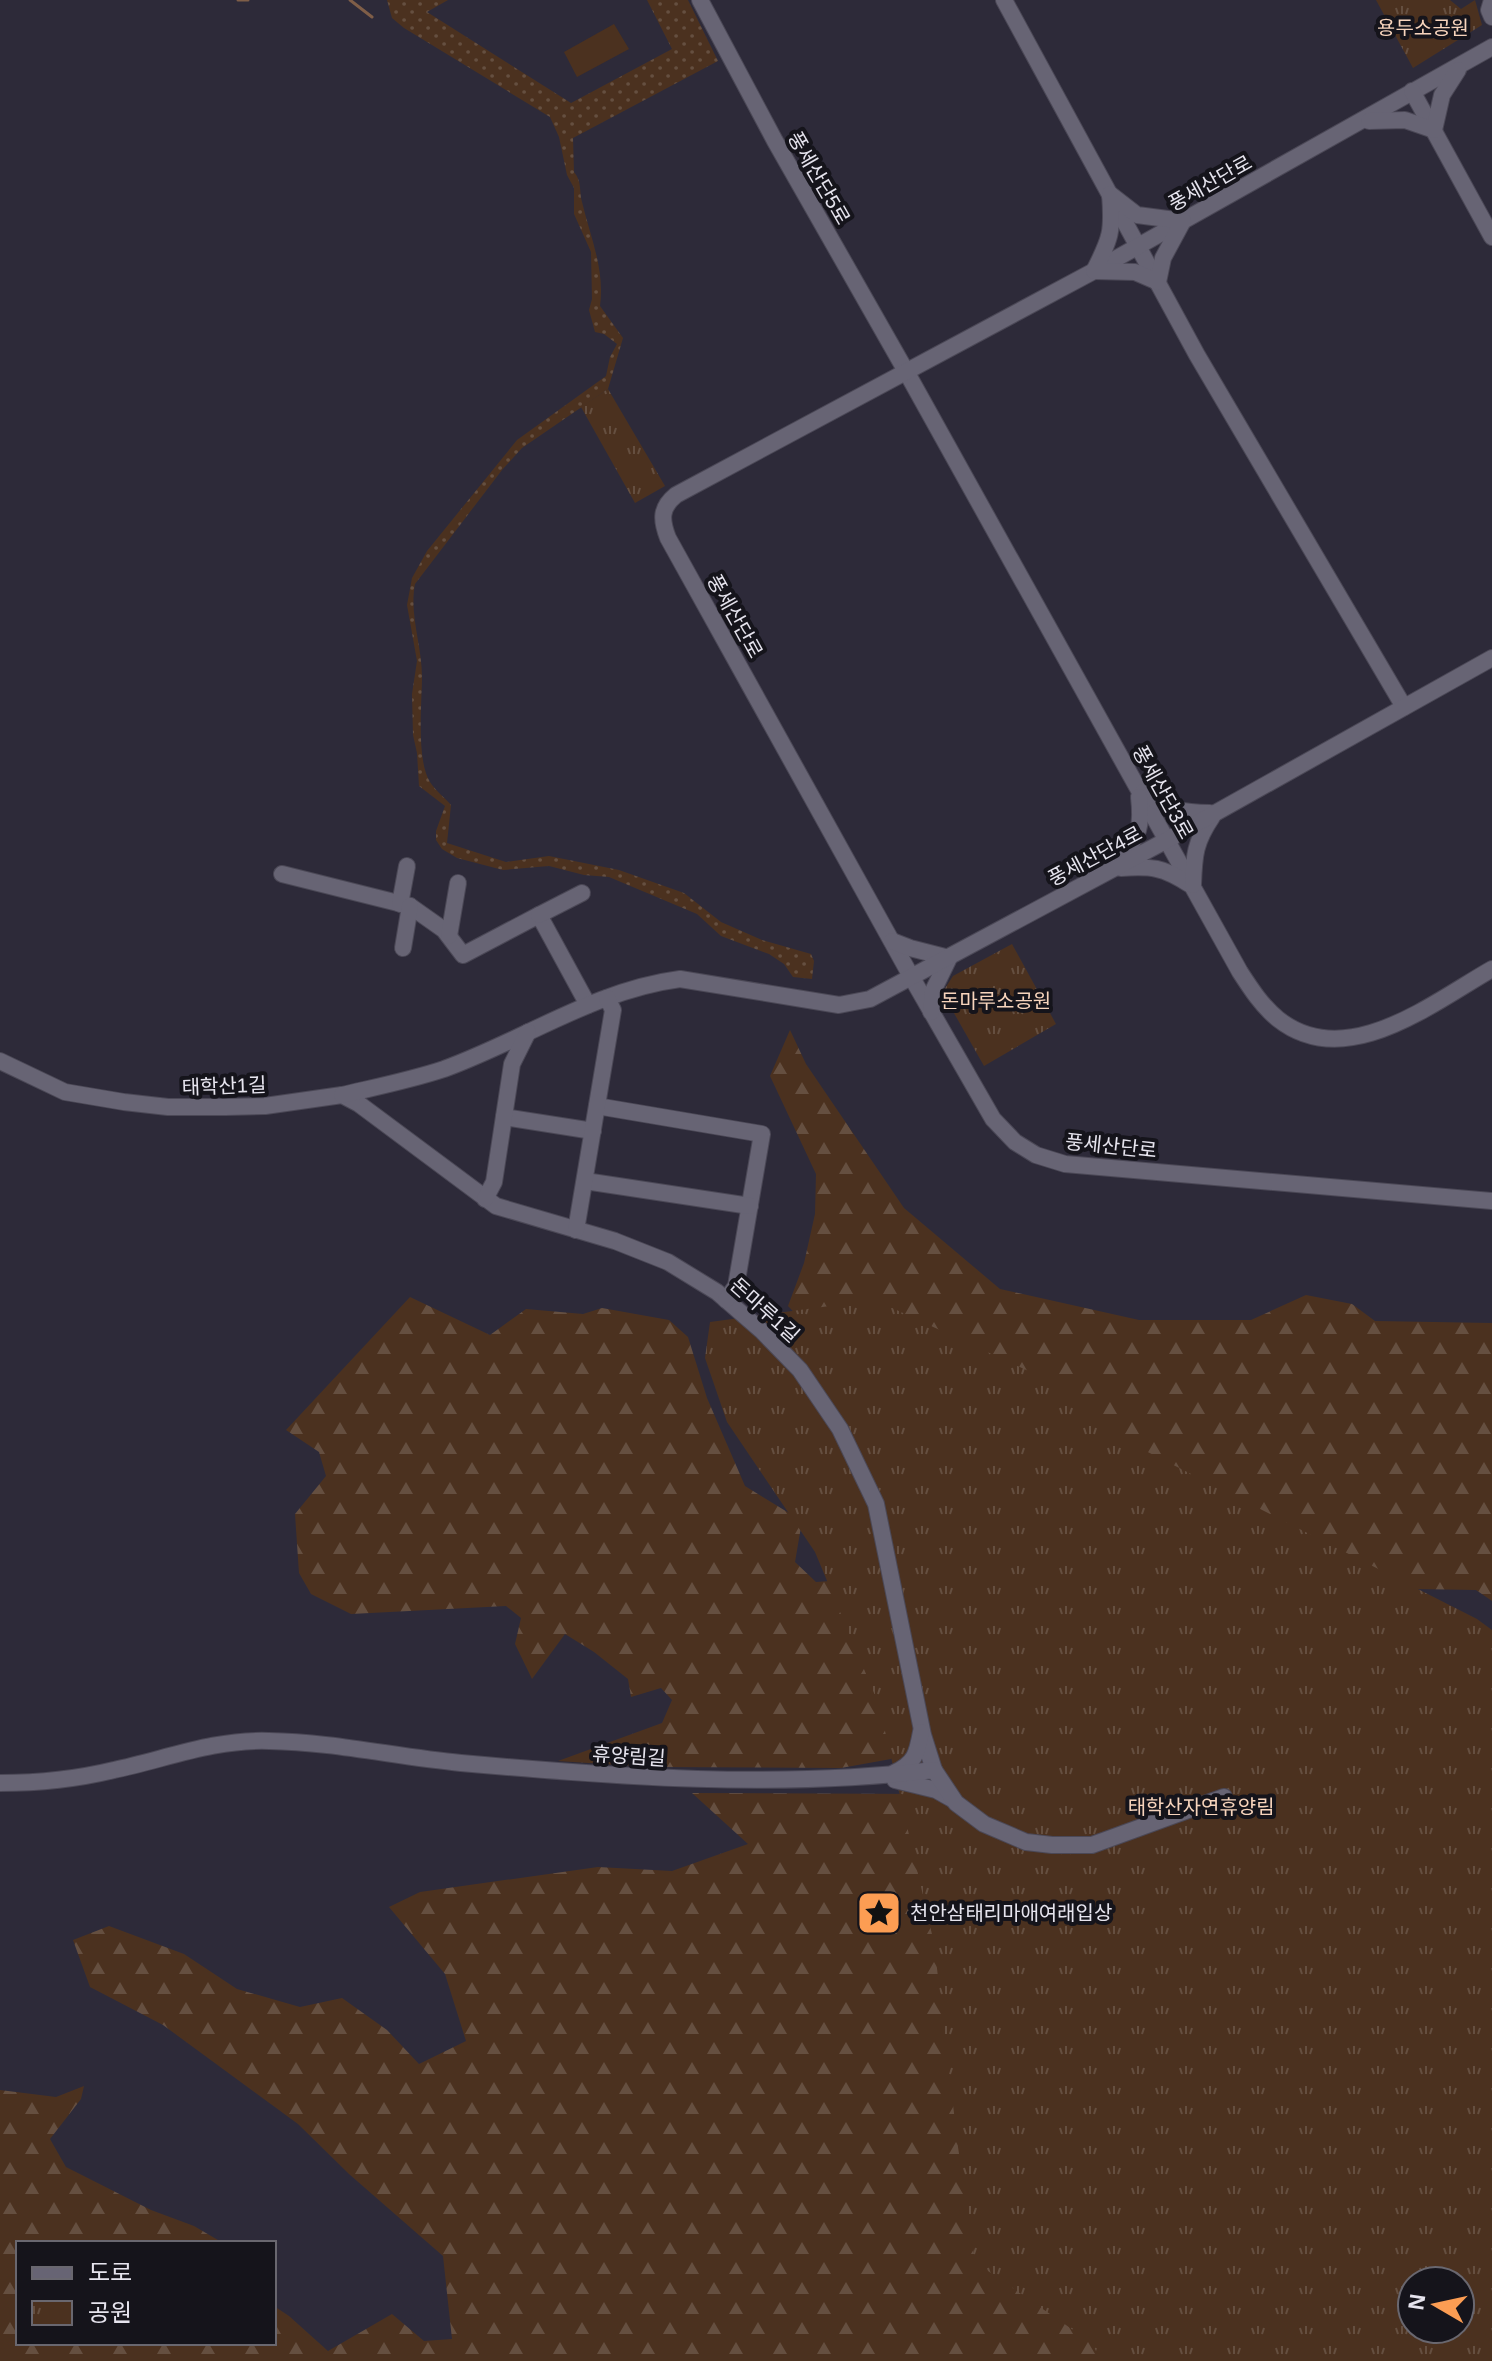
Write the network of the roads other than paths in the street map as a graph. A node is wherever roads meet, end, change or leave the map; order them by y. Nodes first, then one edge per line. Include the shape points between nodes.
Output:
1 (700, 0) edge
2 (1004, 0) edge
3 (1492, 0) edge
4 (1492, 17) edge
5 (1492, 47) edge
6 (1459, 67) junction
7 (1412, 91) junction
8 (1363, 122) junction
9 (1434, 130) junction
10 (1110, 194) junction
11 (1183, 221) junction
12 (1492, 237) edge
13 (1139, 246) junction
14 (1094, 271) junction
15 (1158, 282) junction
16 (907, 373) junction
17 (1492, 658) edge
18 (1404, 707) junction
19 (1139, 789) junction
20 (1214, 813) junction
21 (1167, 840) junction
22 (407, 866) dead end
23 (1115, 868) junction
24 (282, 874) dead end
25 (458, 883) dead end
26 (1193, 886) junction
27 (582, 893) dead end
28 (405, 905) junction
29 (539, 915) junction
30 (449, 936) junction
31 (892, 941) junction
32 (403, 948) dead end
33 (949, 958) junction
34 (1492, 969) edge
35 (1484, 977) edge
36 (912, 978) junction
37 (607, 998) junction
38 (588, 1005) junction
39 (931, 1012) junction
40 (528, 1032) junction
41 (488, 1050) junction
42 (0, 1061) edge
43 (512, 1064) junction
44 (391, 1083) junction
45 (334, 1096) junction
46 (597, 1106) junction
47 (504, 1117) junction
48 (384, 1123) junction
49 (593, 1131) junction
50 (585, 1181) junction
51 (485, 1199) junction
52 (1492, 1201) edge
53 (750, 1206) junction
54 (576, 1230) junction
55 (726, 1300) junction
56 (922, 1730) junction
57 (934, 1770) junction
58 (888, 1775) junction
59 (870, 1776) junction
60 (0, 1783) edge
61 (1224, 1797) dead end
62 (953, 1799) junction

1 - 16 street, 풍세산단5로
2 - 10 street
3 - 4 street
5 - 6 street, 풍세산단로
6 - 7 street, 풍세산단로
6 - 9 street via 1442,95
7 - 8 street, 풍세산단로
7 - 9 street
8 - 9 street via 1405,120
8 - 11 street, 풍세산단로
9 - 12 street
10 - 11 street via 1137,215
10 - 13 street
10 - 14 street via 1113,226
11 - 13 street, 풍세산단로
11 - 15 street via 1168,245
13 - 14 street, 풍세산단로
13 - 15 street
14 - 15 street via 1135,272
14 - 16 street, 풍세산단로
15 - 18 street
16 - 19 street, 풍세산단3로
16 - 31 street, 풍세산단로 via 676,495 663,511 668,538
17 - 18 street, 풍세산단4로
18 - 20 street, 풍세산단4로
19 - 20 street via 1172,810
19 - 21 street, 풍세산단3로
19 - 23 street via 1142,822
20 - 21 street, 풍세산단4로
20 - 26 street via 1198,838
21 - 23 street, 풍세산단4로
21 - 26 street, 풍세산단3로
22 - 28 street
23 - 26 street via 1153,866
23 - 33 street, 풍세산단4로
24 - 28 street
25 - 30 street
26 - 35 street, 풍세산단3로 via 1261,1003 1301,1033 1326,1040 1368,1035
27 - 29 street
28 - 30 street
28 - 32 street
29 - 30 street via 463,955
29 - 38 street
31 - 33 street
31 - 36 street, 풍세산단로
33 - 36 street, 풍세산단4로
33 - 39 street via 933,991
34 - 35 street, 풍세산단3로
36 - 37 street, 풍세산단4로 via 870,999 839,1005 680,979
36 - 39 street, 풍세산단로
37 - 38 street, 풍세산단4로
37 - 46 street via 613,1010
38 - 40 street, 태학산1길
39 - 52 street, 풍세산단로 via 993,1119 1036,1155 1065,1164
40 - 41 street, 태학산1길
40 - 43 street
41 - 43 street
41 - 44 street, 태학산1길
42 - 45 street, 태학산1길 via 65,1092 168,1107 265,1106
43 - 47 street
44 - 45 street, 태학산1길
44 - 48 street via 375,1100
45 - 48 street, 돈마루1길
46 - 49 street
46 - 53 street via 762,1134
47 - 49 street
47 - 51 street via 494,1182
48 - 51 street, 돈마루1길
49 - 50 street
50 - 53 street
50 - 54 street
51 - 54 street, 돈마루1길
53 - 55 street via 736,1286
54 - 55 street, 돈마루1길 via 668,1262
55 - 56 street, 돈마루1길 via 800,1370 840,1429 867,1482 876,1504
56 - 57 street, 돈마루1길
56 - 58 street via 907,1766
57 - 58 street, 휴양림길
57 - 62 street
58 - 59 street, 휴양림길
59 - 60 street, 휴양림길 via 654,1779 267,1741 228,1743 73,1778
59 - 62 street via 909,1782
61 - 62 street via 1092,1845 1026,1842 984,1824

